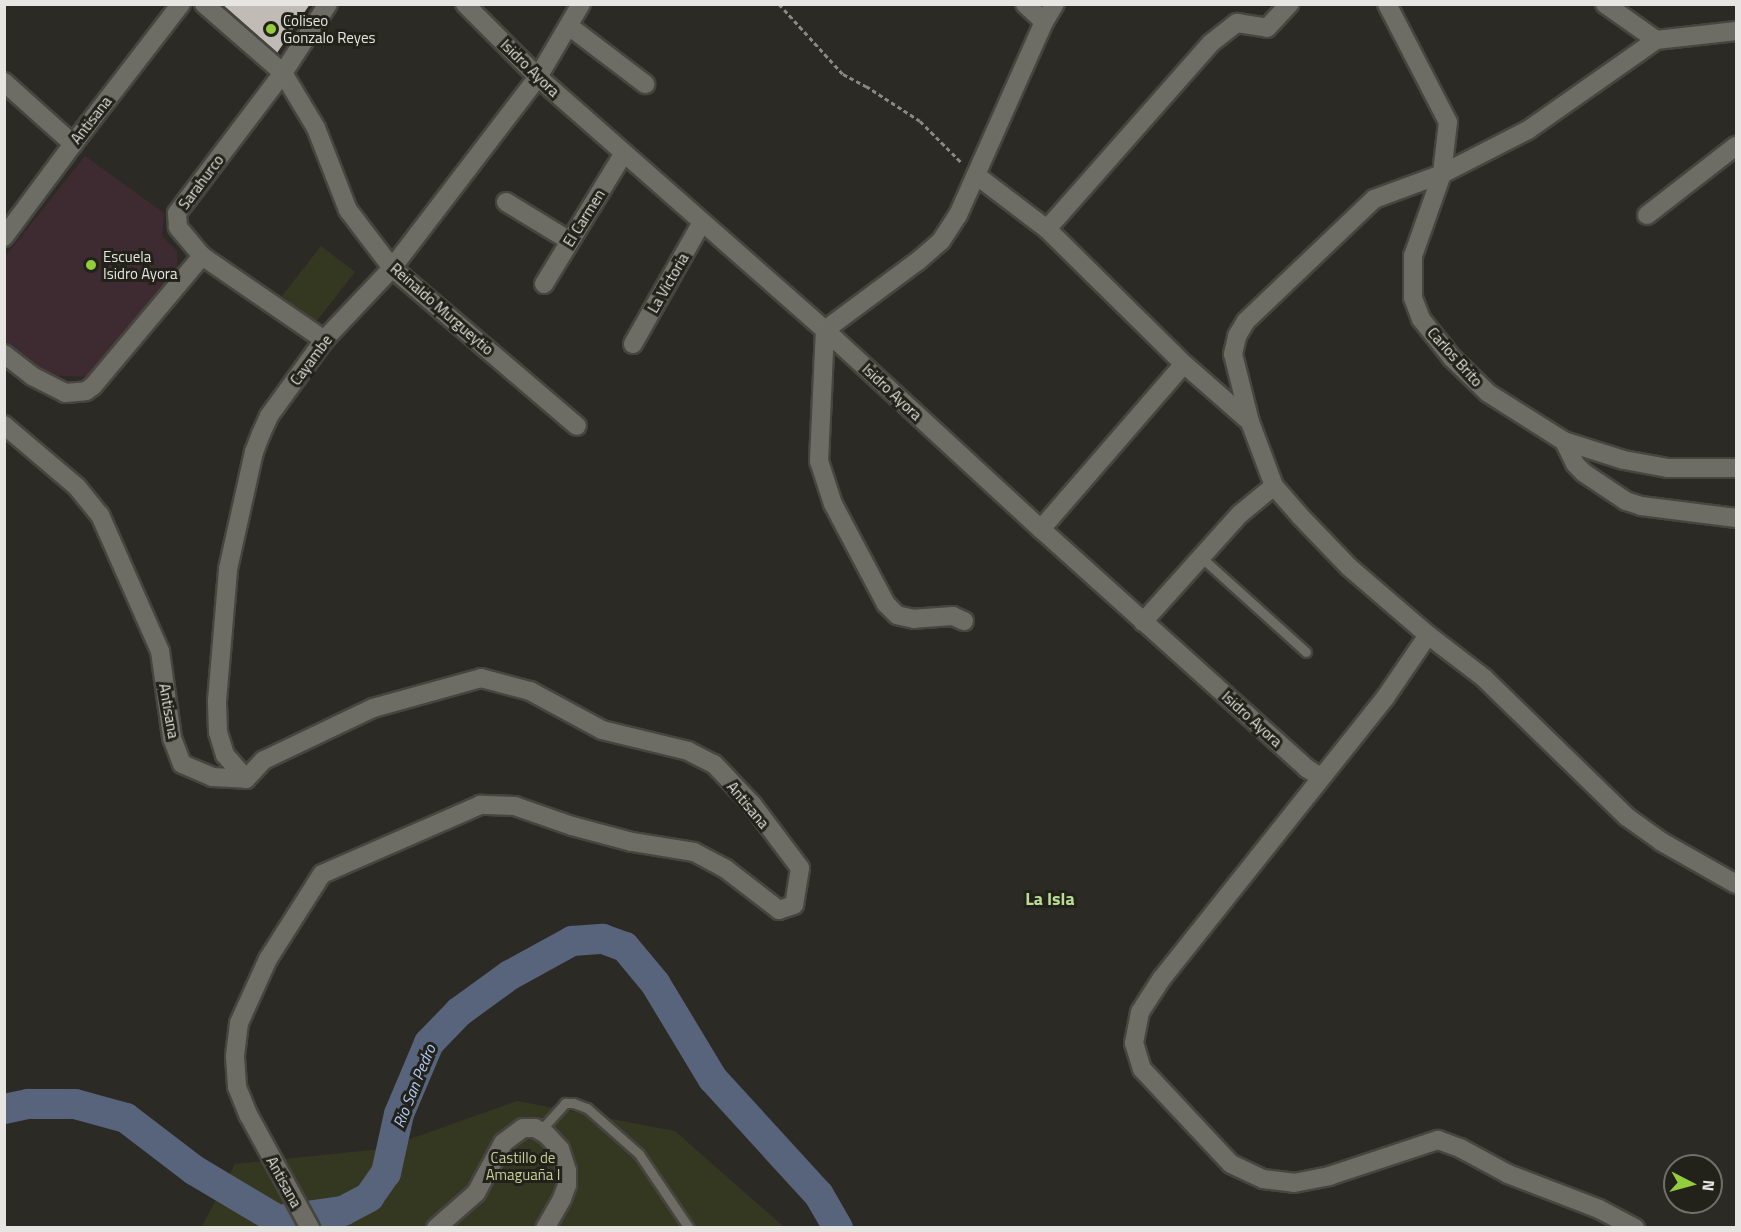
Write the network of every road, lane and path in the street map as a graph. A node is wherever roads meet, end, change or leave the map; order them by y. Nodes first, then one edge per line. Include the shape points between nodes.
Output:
1 (181, 4) edge
2 (204, 4) edge
3 (328, 4) edge
4 (465, 4) edge
5 (581, 4) edge
6 (779, 4) edge
7 (1025, 4) edge
8 (1055, 4) edge
9 (1289, 4) edge
10 (1387, 4) edge
11 (1605, 4) edge
12 (1044, 22) junction
13 (568, 26) junction
14 (1737, 31) edge
15 (1656, 40) junction
16 (283, 73) junction
17 (538, 77) junction
18 (4, 82) edge
19 (645, 84) dead end
20 (73, 144) junction
21 (1737, 146) edge
22 (624, 153) junction
23 (976, 174) junction
24 (1442, 174) junction
25 (506, 201) dead end
26 (1647, 214) dead end
27 (702, 222) junction
28 (1047, 229) junction
29 (4, 237) edge
30 (570, 241) junction
31 (202, 256) junction
32 (392, 268) junction
33 (544, 284) dead end
34 (825, 330) junction
35 (324, 340) junction
36 (633, 344) dead end
37 (4, 354) edge
38 (1184, 364) junction
39 (1250, 422) junction
40 (4, 425) edge
41 (577, 426) dead end
42 (1564, 441) junction
43 (1737, 468) edge
44 (1274, 486) junction
45 (1737, 518) edge
46 (1041, 530) junction
47 (1202, 558) junction
48 (964, 621) dead end
49 (1143, 622) junction
50 (1428, 635) junction
51 (1306, 652) dead end
52 (1321, 777) junction
53 (246, 779) junction
54 (1737, 884) edge
55 (540, 1131) junction
56 (310, 1227) edge
57 (436, 1227) edge
58 (545, 1227) edge
59 (689, 1227) edge
60 (1635, 1227) edge

1 - 20 street, Antisana
2 - 16 street, Reinaldo Murgueytio
3 - 16 street, Sarahurco
4 - 17 street, Isidro Ayora
5 - 13 street, Cayambe
6 - 23 path via 843,74 920,122
7 - 12 street
8 - 12 street
9 - 28 street via 1267,28 1237,23 1211,43
10 - 24 street, Carlos Brito via 1448,122
11 - 15 street
12 - 23 street
13 - 17 street, Cayambe
13 - 19 street
14 - 15 street
15 - 24 street via 1528,130
16 - 31 street, Sarahurco via 177,213 178,227
16 - 32 street, Reinaldo Murgueytio via 316,128 348,210
17 - 22 street, Isidro Ayora
17 - 32 street, Cayambe
18 - 20 street
20 - 29 street, Antisana
21 - 26 street
22 - 27 street, Isidro Ayora
22 - 30 street, El Carmen
23 - 28 street
23 - 34 street via 958,215 940,241
24 - 39 street via 1374,199 1246,321 1233,354
24 - 42 street, Carlos Brito via 1413,256 1413,298 1421,319 1452,358 1488,393
25 - 30 street
27 - 34 street, Isidro Ayora
27 - 36 street, La Victoria
28 - 38 street
30 - 33 street, El Carmen
31 - 35 street, Sarahurco
31 - 37 street via 86,392 65,393 32,376
32 - 35 street, Cayambe
32 - 41 street, Reinaldo Murgueytio
34 - 46 street, Isidro Ayora
34 - 48 street via 819,461 833,504 886,604 897,615 914,619 941,615
35 - 53 street, Cayambe via 269,416 261,434 228,569 218,732 225,755
38 - 39 street
38 - 46 street
39 - 44 street
40 - 53 street, Antisana via 77,487 100,515 159,651 172,738 182,764 212,777
42 - 43 street, Carlos Brito via 1624,460 1668,468
42 - 45 street via 1584,473 1626,501
44 - 47 street via 1240,514
44 - 50 street via 1349,567
46 - 49 street, Isidro Ayora
47 - 49 street
47 - 51 lane
49 - 52 street, Isidro Ayora via 1306,768
50 - 52 street
50 - 54 street via 1484,678 1627,818
52 - 60 street via 1162,978 1140,1012 1134,1043 1142,1068 1231,1164 1263,1179 1293,1183 1329,1176 1438,1140
53 - 56 street, Antisana via 264,760 373,708 481,678 530,691 602,730 688,751 714,764 752,804 800,868 794,905 779,910 726,869 694,852 632,842 515,806 480,805 322,874 268,959 239,1023 235,1057 237,1087 249,1116
55 - 57 street via 523,1128 503,1143 476,1192
55 - 58 street via 560,1149 567,1171 565,1192
55 - 59 lane via 565,1103 587,1108 639,1154

